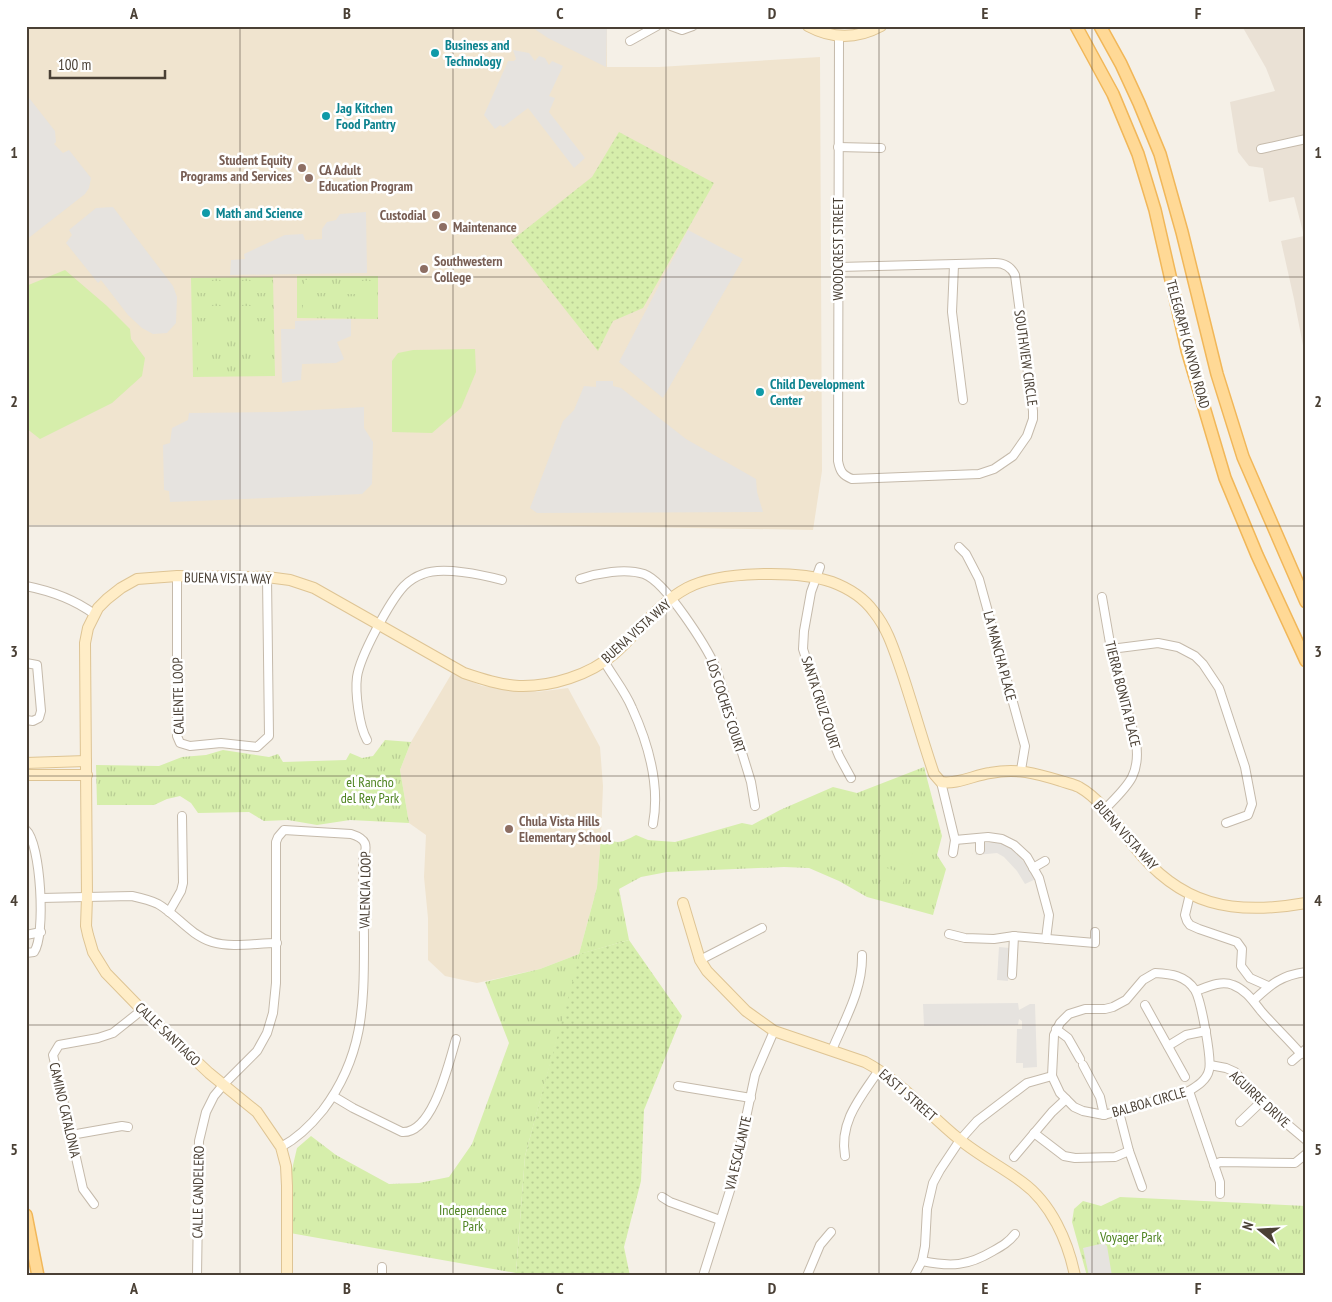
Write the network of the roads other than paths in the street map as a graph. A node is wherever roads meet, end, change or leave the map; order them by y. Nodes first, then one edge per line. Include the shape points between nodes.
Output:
1 (657, 26) edge
2 (671, 26) edge
3 (693, 26) edge
4 (808, 26) edge
5 (881, 26) edge
6 (1076, 26) edge
7 (1100, 26) edge
8 (839, 36) junction
9 (630, 41) dead end
10 (1306, 139) edge
11 (838, 148) junction
12 (882, 148) dead end
13 (1261, 149) dead end
14 (954, 265) junction
15 (839, 267) junction
16 (963, 400) dead end
17 (838, 461) joint
18 (959, 547) dead end
19 (820, 567) dead end
20 (177, 576) junction
21 (267, 578) junction
22 (816, 578) junction
23 (580, 579) dead end
24 (502, 580) dead end
25 (26, 586) edge
26 (1102, 597) dead end
27 (671, 599) junction
28 (1306, 602) edge
29 (94, 614) junction
30 (379, 626) junction
31 (1111, 649) junction
32 (604, 661) junction
33 (1306, 661) edge
34 (26, 663) edge
35 (26, 720) edge
36 (367, 740) dead end
37 (86, 761) junction
38 (26, 763) edge
39 (1021, 770) junction
40 (26, 775) edge
41 (86, 775) junction
42 (851, 778) dead end
43 (942, 782) junction
44 (755, 806) dead end
45 (1105, 809) junction
46 (182, 816) dead end
47 (1226, 823) dead end
48 (653, 824) dead end
49 (26, 830) edge
50 (980, 838) junction
51 (955, 840) junction
52 (30, 842) edge
53 (980, 850) dead end
54 (952, 853) dead end
55 (1044, 861) dead end
56 (1033, 868) junction
57 (1190, 894) junction
58 (87, 897) junction
59 (41, 898) junction
60 (683, 903) dead end
61 (1306, 903) edge
62 (169, 912) junction
63 (762, 928) dead end
64 (40, 932) junction
65 (1096, 932) dead end
66 (949, 934) dead end
67 (26, 935) edge
68 (1014, 936) junction
69 (1046, 939) junction
70 (277, 942) junction
71 (30, 952) edge
72 (862, 955) dead end
73 (700, 960) junction
74 (1306, 972) edge
75 (1012, 975) dead end
76 (1268, 986) junction
77 (1196, 991) junction
78 (1254, 1000) junction
79 (1145, 1005) dead end
80 (142, 1010) junction
81 (1056, 1028) junction
82 (774, 1031) junction
83 (1206, 1031) junction
84 (456, 1039) dead end
85 (1168, 1046) junction
86 (832, 1050) junction
87 (1303, 1051) edge
88 (1292, 1061) dead end
89 (1210, 1065) junction
90 (879, 1070) junction
91 (1052, 1076) junction
92 (1185, 1077) dead end
93 (224, 1084) junction
94 (678, 1086) dead end
95 (1189, 1091) junction
96 (333, 1096) junction
97 (751, 1098) junction
98 (1066, 1099) junction
99 (1261, 1102) junction
100 (1119, 1112) junction
101 (1104, 1115) junction
102 (1240, 1122) dead end
103 (128, 1127) dead end
104 (1034, 1133) junction
105 (71, 1135) junction
106 (960, 1140) junction
107 (1306, 1140) edge
108 (281, 1147) junction
109 (1130, 1151) junction
110 (1306, 1154) edge
111 (845, 1156) dead end
112 (1014, 1157) dead end
113 (1214, 1165) junction
114 (1142, 1187) dead end
115 (1220, 1194) dead end
116 (662, 1196) dead end
117 (94, 1204) dead end
118 (26, 1215) edge
119 (720, 1220) junction
120 (831, 1232) dead end
121 (1015, 1234) dead end
122 (922, 1260) junction
123 (382, 1267) dead end
124 (38, 1276) edge
125 (197, 1276) edge
126 (288, 1276) edge
127 (382, 1276) edge
128 (703, 1276) edge
129 (807, 1276) edge
130 (914, 1276) edge
131 (1075, 1276) edge

1 - 9 street
2 - 3 street via 682,30
4 - 8 street
5 - 8 street via 865,33
6 - 33 main road, TELEGRAPH CANYON ROAD via 1113,94 1138,154 1155,210 1187,350 1225,478 1256,555
7 - 28 main road, TELEGRAPH CANYON ROAD via 1121,64 1160,154 1217,374 1243,457
8 - 11 street, WOODCREST STREET
10 - 13 street
11 - 12 street
11 - 15 street, WOODCREST STREET
14 - 15 street, SOUTHVIEW CIRCLE
14 - 16 street via 952,312
14 - 17 street, SOUTHVIEW CIRCLE via 1000,263 1008,266 1015,275 1034,411 1023,443 1007,461 979,474 852,479 841,472
15 - 17 street, WOODCREST STREET
18 - 39 street, LA MANCHA PLACE via 980,581 1025,746
19 - 22 street, SANTA CRUZ COURT
20 - 21 street, BUENA VISTA WAY
20 - 21 street, CALIENTE LOOP via 177,736 180,743 190,746 221,743 257,746 269,736
20 - 29 street, BUENA VISTA WAY via 138,579 107,599
21 - 30 street, BUENA VISTA WAY via 290,580 314,588
22 - 27 street, BUENA VISTA WAY via 782,575 714,579 686,589
22 - 42 street, SANTA CRUZ COURT via 804,627 803,649 834,744
22 - 43 street, BUENA VISTA WAY via 852,592 881,622 914,706 934,774
23 - 27 street, LOS COCHES COURT via 608,572 644,574 654,579
24 - 30 street via 460,572 423,574 406,584 395,597
25 - 29 street via 62,596
26 - 31 street, TIERRA BONITA PLACE
27 - 32 street, BUENA VISTA WAY
27 - 44 street, LOS COCHES COURT via 708,650 716,668 751,782
29 - 37 street, BUENA VISTA WAY via 85,643
30 - 32 street, BUENA VISTA WAY via 464,673 518,686 557,682
30 - 36 street via 363,656 357,677 359,720
31 - 45 street, TIERRA BONITA PLACE via 1138,756 1136,772 1130,783
31 - 47 street via 1148,643 1178,648 1195,656 1219,688 1245,767 1252,804 1248,815
32 - 48 street via 632,707 654,772
34 - 35 street via 37,665 41,711 39,718
37 - 38 street
37 - 41 street, BUENA VISTA WAY
39 - 43 street, BUENA VISTA WAY
39 - 45 street, BUENA VISTA WAY via 1078,787
40 - 41 street
41 - 58 street, CALLE SANTIAGO
43 - 51 street
45 - 57 street, BUENA VISTA WAY via 1142,857
46 - 62 street via 183,883
49 - 52 street
50 - 51 street
50 - 53 street
50 - 56 street via 1002,839 1014,845
51 - 54 street
52 - 59 street
55 - 56 street
56 - 69 street via 1049,915
57 - 61 street, BUENA VISTA WAY via 1231,908
57 - 76 street via 1185,915 1190,925 1237,942 1242,949 1241,966 1250,978
58 - 59 street
58 - 62 street via 139,898
58 - 80 street, CALLE SANTIAGO via 86,926 97,959 106,973
59 - 64 street
60 - 73 street, EAST J STREET
62 - 70 street via 211,942 227,945
63 - 73 street
64 - 67 street
64 - 71 street via 37,948
65 - 69 street via 1095,943
66 - 68 street via 994,939
68 - 69 street
68 - 75 street
70 - 93 street, VALENCIA LOOP via 276,993 269,1029 251,1058
70 - 96 street, VALENCIA LOOP via 278,837 284,830 351,834 364,841 364,999 355,1046
72 - 86 street via 858,989
73 - 82 street, EAST J STREET via 724,990
74 - 76 street
76 - 78 street
77 - 78 street via 1227,983
77 - 81 street via 1173,974 1155,973 1143,980 1126,1000 1105,1009 1085,1009 1069,1014
77 - 83 street
78 - 87 street via 1259,1009
79 - 85 street
80 - 93 street, CALLE SANTIAGO
80 - 105 street, CAMINO CATALONIA via 113,1033 59,1045 53,1055
81 - 91 street
81 - 101 street via 1068,1038 1082,1062 1100,1097
82 - 86 street, EAST J STREET
82 - 97 street, VIA ESCALANTE via 759,1064
83 - 85 street via 1186,1036
83 - 89 street
84 - 96 street via 438,1097 418,1127 409,1132 402,1132
85 - 92 street
86 - 90 street, EAST J STREET
87 - 88 street
89 - 95 street, BALBOA CIRCLE via 1199,1085
89 - 99 street, AGUIRRE DRIVE via 1235,1072
90 - 106 street, EAST J STREET
90 - 111 street via 850,1113 843,1145
91 - 98 street, BALBOA CIRCLE
91 - 106 street via 1027,1083 977,1121
93 - 108 street, CALLE SANTIAGO via 257,1112
93 - 125 street, CALLE CANDELERO via 206,1112 199,1141
94 - 97 street
95 - 100 street, BALBOA CIRCLE
95 - 113 street
96 - 108 street, VALENCIA LOOP via 307,1128
97 - 119 street, VIA ESCALANTE via 732,1184
98 - 101 street, BALBOA CIRCLE via 1083,1111
98 - 104 street
99 - 102 street
99 - 107 street, AGUIRRE DRIVE
100 - 101 street, BALBOA CIRCLE
100 - 109 street
103 - 105 street
104 - 109 street via 1064,1156 1074,1158 1115,1157
104 - 112 street
105 - 117 street, CAMINO CATALONIA via 83,1189
106 - 122 street via 933,1183
106 - 131 street, EAST J STREET via 1024,1182 1039,1198 1062,1234
108 - 126 street, CALLE SANTIAGO via 286,1166
109 - 114 street
110 - 113 street via 1295,1163 1220,1162
113 - 115 street
116 - 119 street
118 - 124 main road
119 - 128 street, VIA ESCALANTE
120 - 129 street via 820,1245
121 - 122 street via 1009,1242 969,1262 946,1265
122 - 130 street
123 - 127 street

